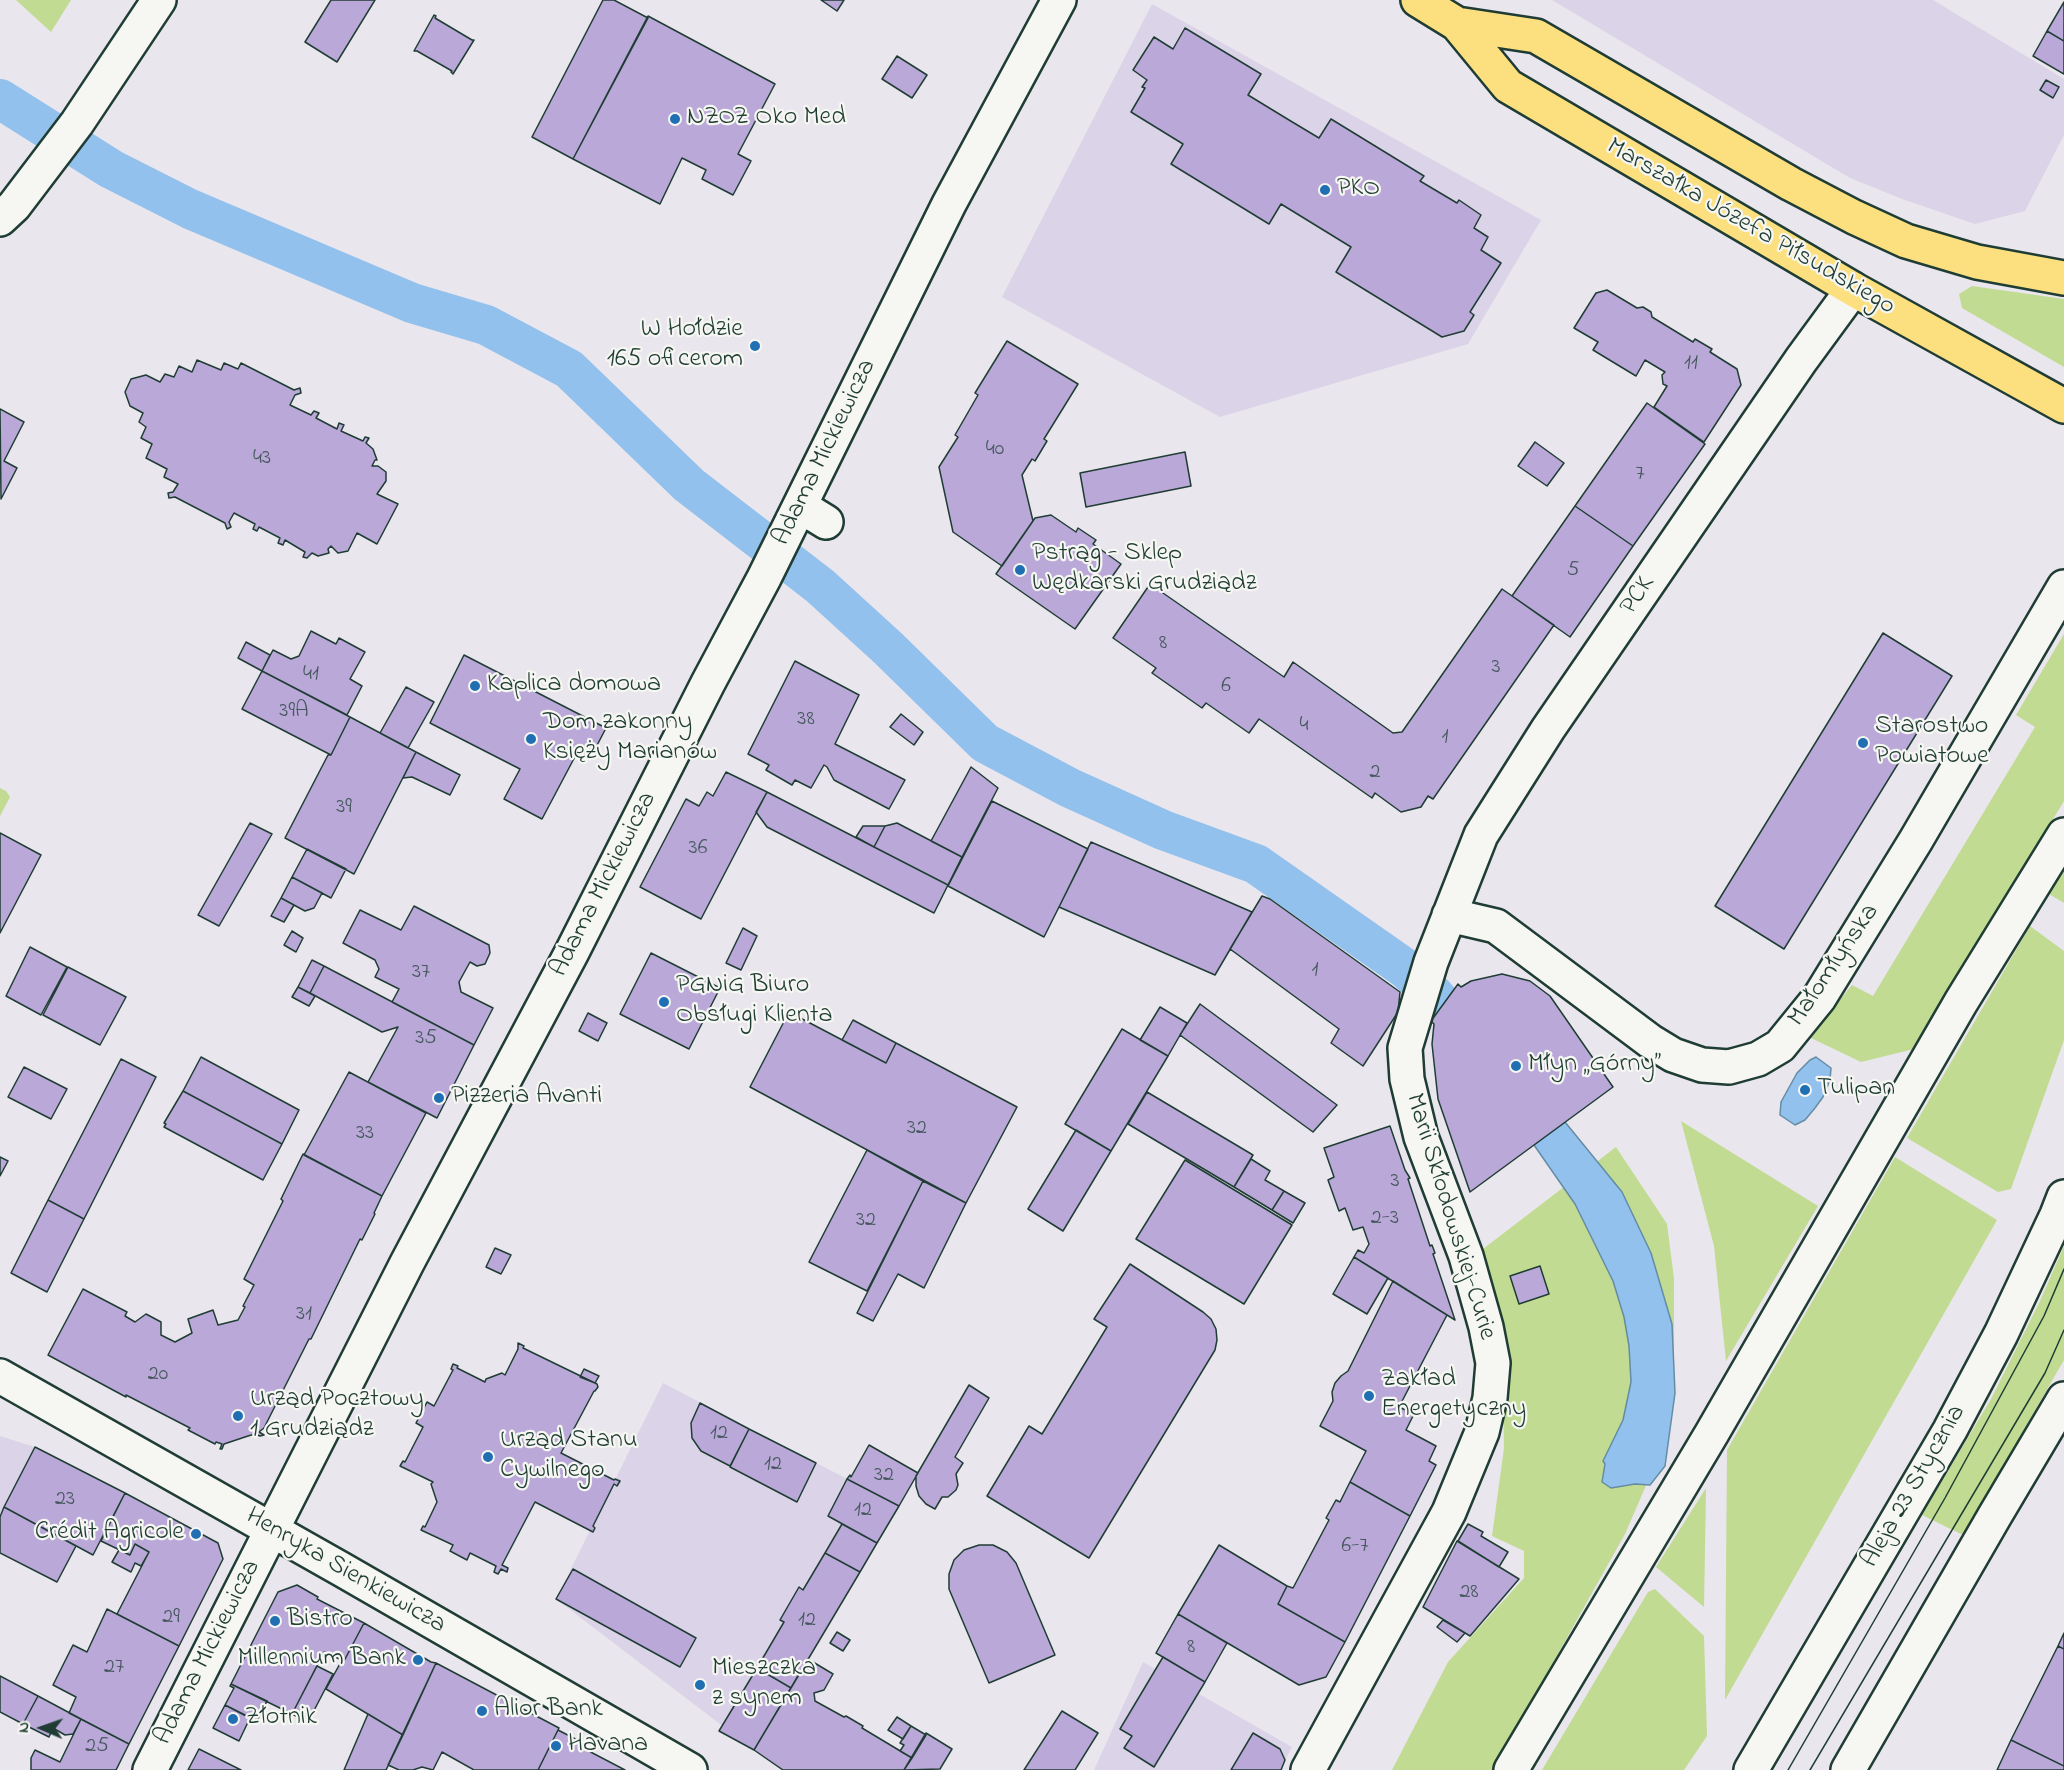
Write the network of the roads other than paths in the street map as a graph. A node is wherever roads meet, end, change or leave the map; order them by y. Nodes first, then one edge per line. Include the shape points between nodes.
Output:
1 (159, 0) edge
2 (1059, 0) edge
3 (1418, 0) edge
4 (1457, 24) junction
5 (0, 219) edge
6 (2064, 278) edge
7 (1853, 290) junction
8 (2064, 406) edge
9 (2064, 587) edge
10 (2064, 835) edge
11 (1449, 915) junction
12 (2064, 1197) edge
13 (0, 1376) edge
14 (2064, 1400) edge
15 (271, 1530) junction
16 (150, 1770) edge
17 (690, 1770) edge
18 (1308, 1770) edge
19 (1511, 1770) edge
20 (1751, 1770) edge
21 (1848, 1770) edge

1 - 5 street via 49,162
2 - 15 street, Adama Mickiewicza via 949,204 805,518 764,578 708,683
3 - 4 main road, Marszałka Józefa Piłsudskiego
4 - 6 main road, Marszałka Józefa Piłsudskiego via 1536,36 1791,184 1906,241 1977,262
4 - 7 main road, Marszałka Józefa Piłsudskiego via 1508,86
7 - 8 main road, Marszałka Józefa Piłsudskiego
7 - 11 street, PCK via 1548,729 1481,835
9 - 11 street, Małomłyńska via 1819,998 1780,1046 1758,1059 1730,1067 1702,1065 1673,1055 1496,927
10 - 19 street via 1961,1002 1712,1433
11 - 18 street, Marii Skłodowskiej-Curie via 1405,1048 1407,1079 1421,1137 1466,1256 1486,1327 1493,1363 1490,1398 1482,1432 1449,1512
12 - 20 street, Aleja 23 Stycznia via 2001,1335 1950,1430
13 - 15 street, Henryka Sienkiewicza
14 - 21 street
15 - 16 street, Adama Mickiewicza
15 - 17 street, Henryka Sienkiewicza

